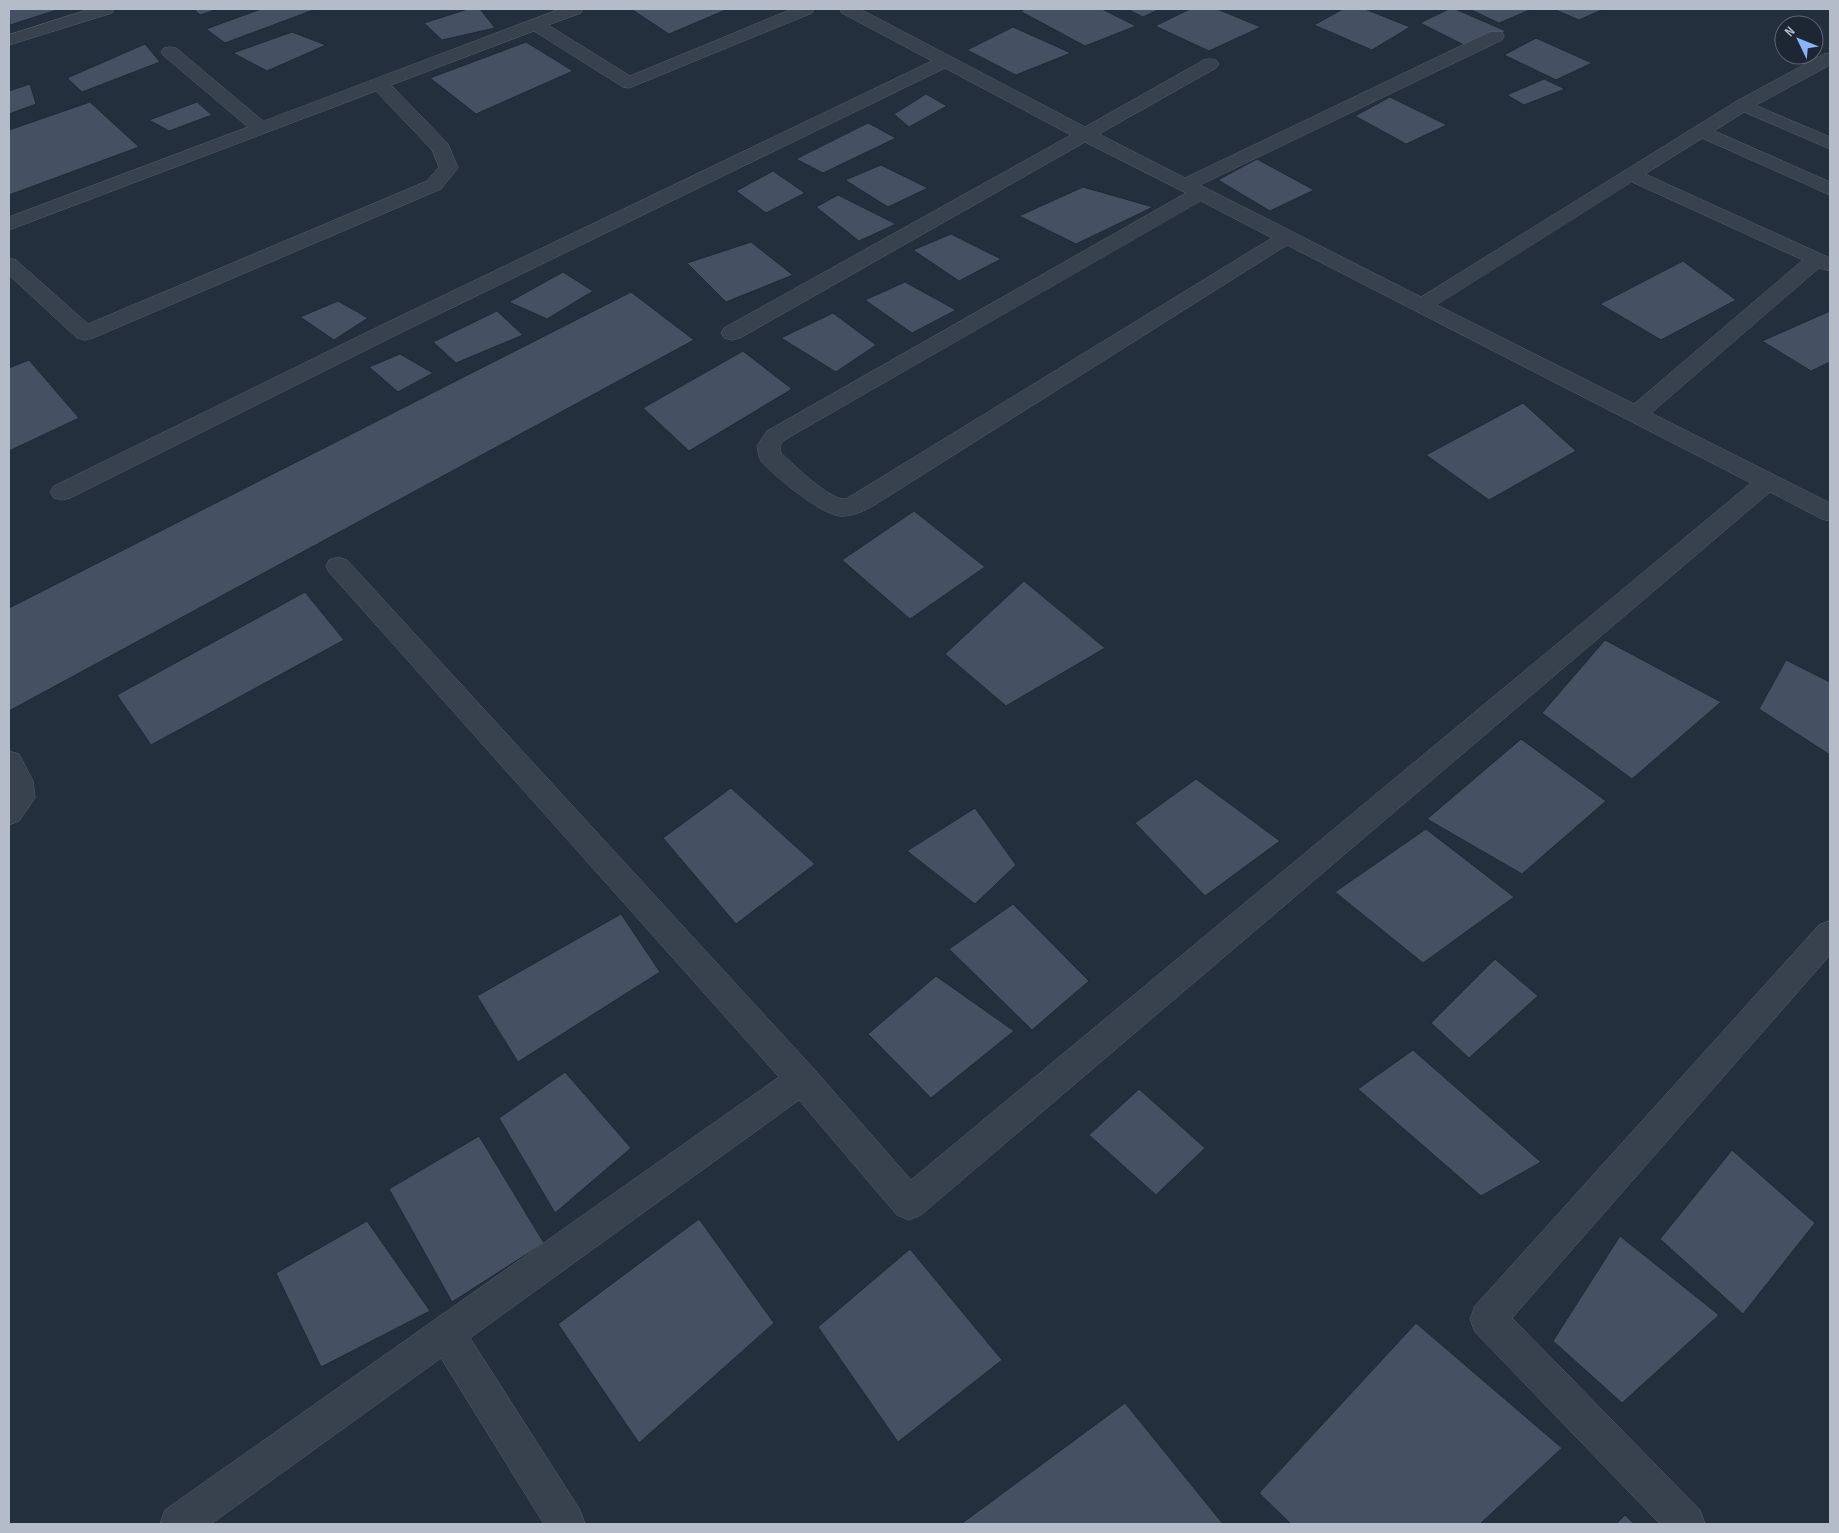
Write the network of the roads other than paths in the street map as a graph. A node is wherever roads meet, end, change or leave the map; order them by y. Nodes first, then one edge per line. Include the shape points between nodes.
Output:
1 (106, 9) edge
2 (575, 9) edge
3 (806, 9) edge
4 (848, 9) edge
5 (538, 17) edge
6 (1496, 36) dead end
7 (9, 40) edge
8 (170, 52) dead end
9 (1830, 58) edge
10 (945, 61) junction
11 (1210, 64) dead end
12 (380, 83) junction
13 (1743, 105) junction
14 (260, 128) junction
15 (1701, 131) junction
16 (1084, 134) junction
17 (1830, 144) edge
18 (1631, 175) junction
19 (1193, 189) junction
20 (1830, 189) edge
21 (9, 224) edge
22 (1287, 237) junction
23 (1824, 262) edge
24 (9, 264) edge
25 (1422, 305) junction
26 (732, 334) dead end
27 (1636, 414) junction
28 (1768, 481) junction
29 (62, 492) dead end
30 (1830, 513) edge
31 (338, 566) dead end
32 (9, 762) edge
33 (9, 813) edge
34 (1830, 934) edge
35 (802, 1079) junction
36 (446, 1333) junction
37 (179, 1524) edge
38 (566, 1524) edge
39 (1686, 1524) edge

1 - 7 street
2 - 5 street
3 - 5 street via 629,84
4 - 10 street
5 - 12 street
6 - 19 street
8 - 14 street
9 - 13 street
10 - 16 street
10 - 29 street
11 - 16 street
12 - 14 street
12 - 24 street via 441,148 450,168 434,186 85,333
13 - 15 street
13 - 17 street
14 - 21 street
15 - 18 street
15 - 20 street
16 - 19 street
16 - 26 street
18 - 23 street
18 - 25 street
19 - 22 street
19 - 22 street via 775,436 768,446 770,456 826,502 837,508 852,506
22 - 25 street
23 - 27 street
25 - 27 street
27 - 28 street
28 - 30 street
28 - 35 street via 909,1203
31 - 35 street
32 - 33 street via 19,781 21,798
34 - 39 street via 1488,1319
35 - 36 street
36 - 37 street
36 - 38 street

